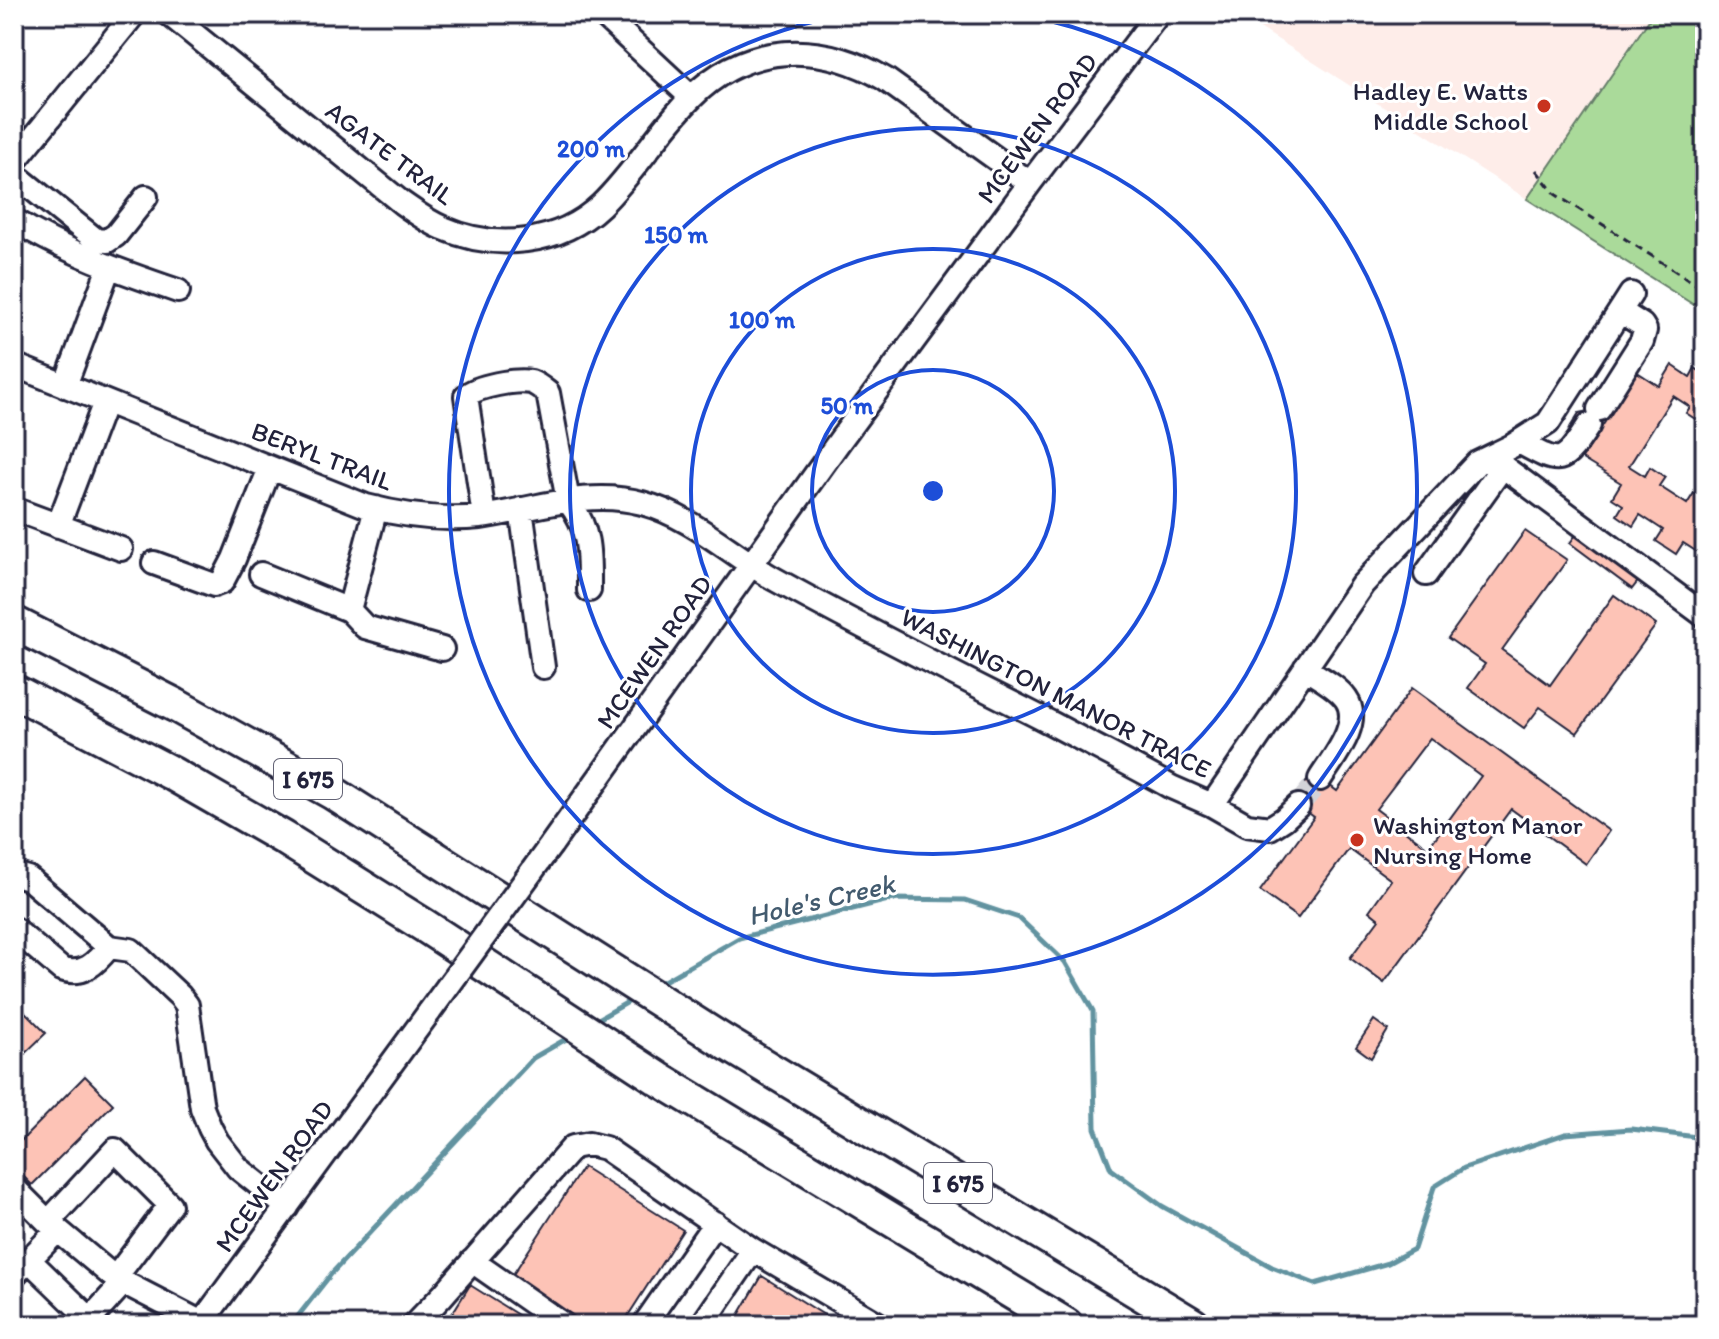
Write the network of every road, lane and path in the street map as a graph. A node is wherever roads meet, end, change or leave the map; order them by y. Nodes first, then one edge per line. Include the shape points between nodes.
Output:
1 (134, 14) edge
2 (169, 14) edge
3 (602, 14) edge
4 (1158, 14) edge
5 (691, 97) junction
6 (14, 162) edge
7 (1536, 170) dead end
8 (14, 174) edge
9 (1030, 183) junction
10 (146, 197) dead end
11 (14, 220) edge
12 (109, 267) junction
13 (1705, 290) edge
14 (178, 291) dead end
15 (14, 365) edge
16 (65, 386) junction
17 (105, 402) junction
18 (1519, 442) junction
19 (1496, 461) junction
20 (270, 468) junction
21 (568, 501) junction
22 (376, 508) junction
23 (14, 509) edge
24 (521, 509) junction
25 (484, 516) junction
26 (58, 526) junction
27 (121, 549) dead end
28 (154, 563) dead end
29 (751, 564) junction
30 (261, 574) dead end
31 (1426, 574) dead end
32 (589, 590) dead end
33 (349, 610) junction
34 (1705, 616) edge
35 (14, 623) edge
36 (442, 649) dead end
37 (543, 667) dead end
38 (1305, 668) junction
39 (14, 691) edge
40 (1320, 779) tunnel mouth
41 (1212, 805) junction
42 (1298, 806) tunnel mouth
43 (14, 874) edge
44 (14, 929) edge
45 (109, 947) junction
46 (14, 1188) edge
47 (287, 1207) junction
48 (715, 1223) junction
49 (53, 1226) junction
50 (753, 1250) junction
51 (472, 1261) junction
52 (22, 1268) edge
53 (120, 1280) junction
54 (88, 1322) edge
55 (201, 1324) edge
56 (414, 1325) edge
57 (564, 1325) edge
58 (644, 1325) edge
59 (702, 1325) edge
60 (880, 1325) edge
61 (1066, 1325) edge
62 (1193, 1325) edge

1 - 6 street
2 - 5 street, AGATE TRAIL via 402,203 442,228 487,241 525,241 584,218 631,172
3 - 5 street
4 - 9 street, MCEWEN ROAD
5 - 9 street, AGATE TRAIL via 726,70 768,55 815,52 845,59 885,79
7 - 13 path via 1555,194
8 - 10 street via 96,240 116,235
9 - 29 street, MCEWEN ROAD
11 - 12 street
12 - 14 street
12 - 16 street
15 - 16 street, BERYL TRAIL
16 - 17 street, BERYL TRAIL
17 - 20 street, BERYL TRAIL
17 - 26 street
18 - 18 street, WASHINGTON MANOR TRACE via 1549,458 1571,452 1642,341 1645,330 1626,303 1548,423
18 - 19 street, WASHINGTON MANOR TRACE
19 - 31 street
19 - 34 street
19 - 38 street, WASHINGTON MANOR TRACE via 1477,463 1362,585
20 - 22 street, BERYL TRAIL
20 - 28 street via 222,582 214,585
21 - 24 street, BERYL TRAIL
21 - 25 street via 548,393 528,381 485,386 466,396
21 - 29 street, BERYL TRAIL via 595,497 640,502 691,524
21 - 32 street via 579,515 589,546
22 - 25 street, BERYL TRAIL via 425,518
22 - 33 street
23 - 26 street
24 - 25 street, BERYL TRAIL
24 - 37 street
26 - 27 street
29 - 41 street, WASHINGTON MANOR TRACE
29 - 47 street, MCEWEN ROAD, bridge
30 - 33 street
33 - 36 street via 365,627
35 - 62 highway, I 675 via 333,793 723,1041
38 - 40 street via 1347,700 1351,716 1350,728
38 - 41 street, WASHINGTON MANOR TRACE
39 - 61 highway, I 675 via 284,838 659,1079
41 - 42 street via 1247,825 1270,828
43 - 45 street via 28,878
44 - 45 street via 67,971 87,969
45 - 47 street via 131,950 187,1005 202,1108 210,1128 238,1168
46 - 49 street
47 - 55 street, MCEWEN ROAD
48 - 50 street
48 - 51 street via 605,1148 589,1144 573,1147
48 - 58 street
49 - 52 street
49 - 53 street
49 - 53 street via 115,1150 170,1205
50 - 59 street
50 - 60 street
51 - 56 street
51 - 57 street
52 - 54 street
53 - 54 street
53 - 55 street

